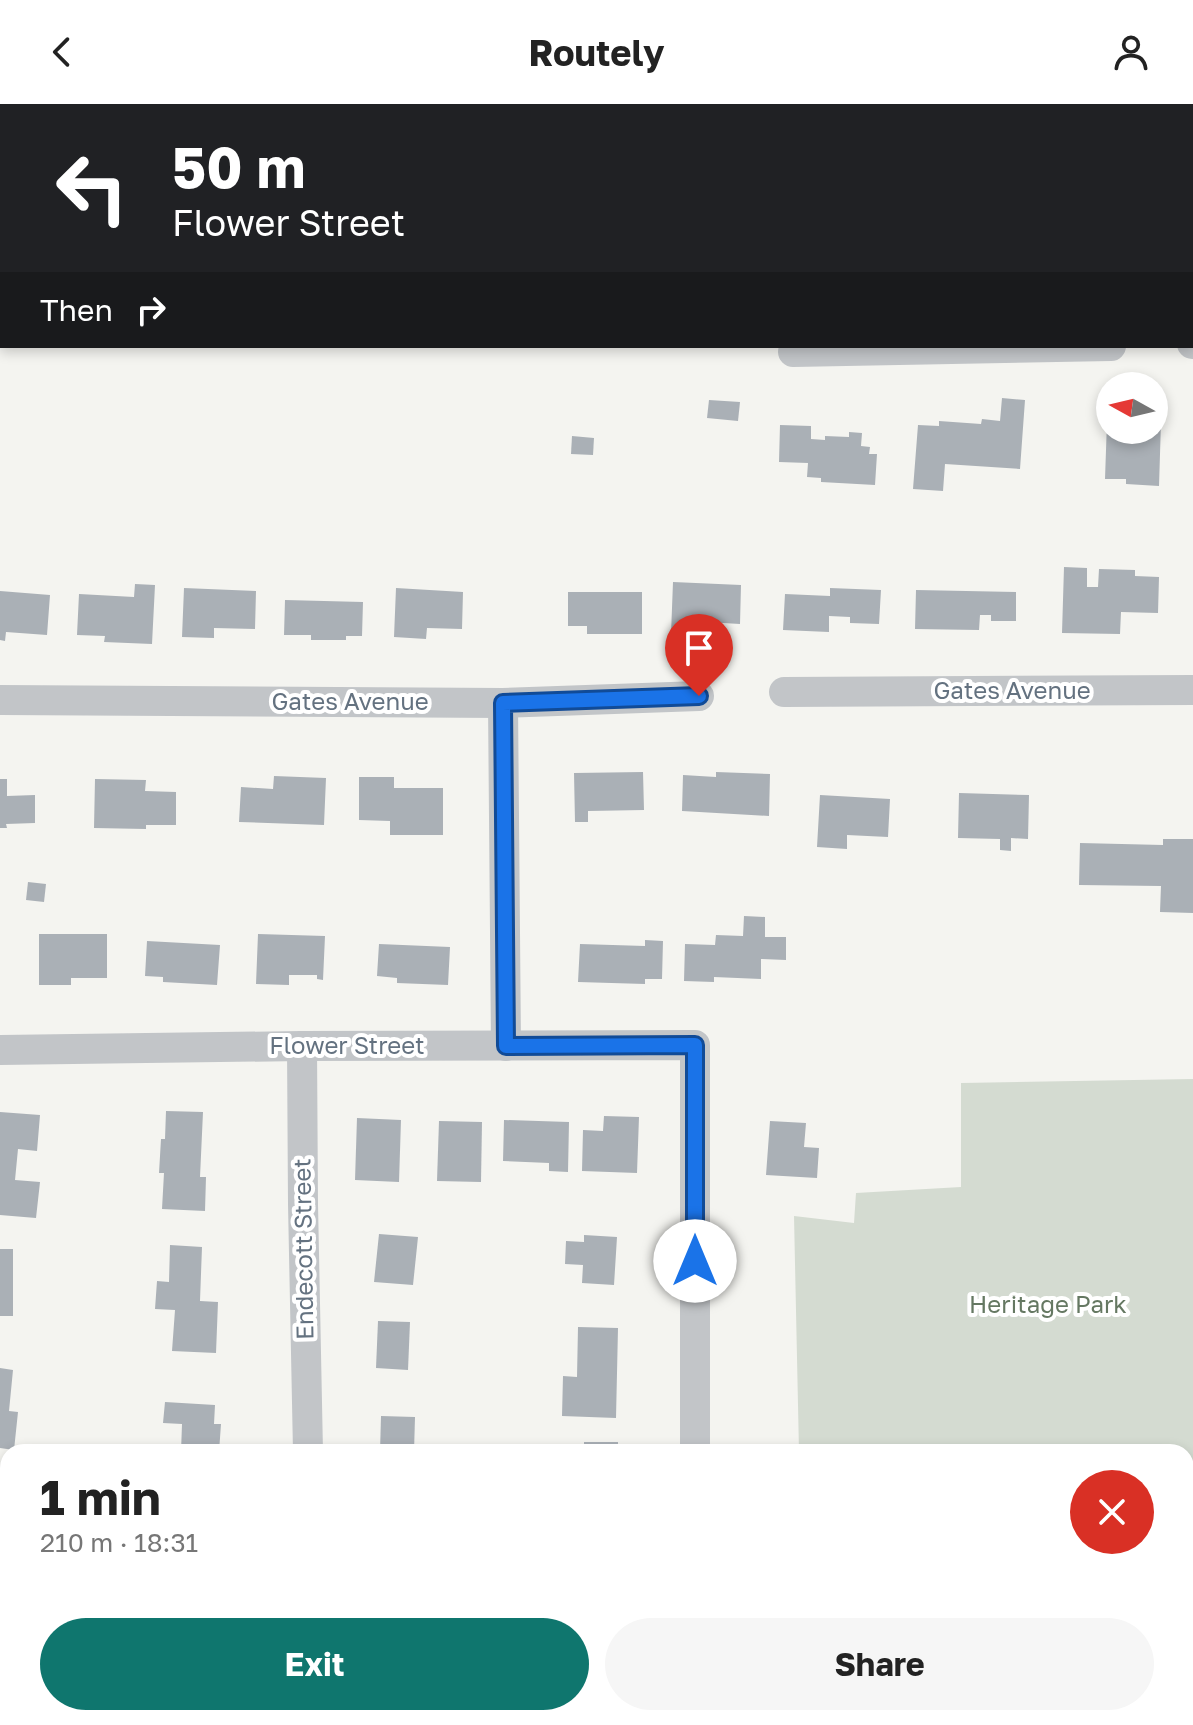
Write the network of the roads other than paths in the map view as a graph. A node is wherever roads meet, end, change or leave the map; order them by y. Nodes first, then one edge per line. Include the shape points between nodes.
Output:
1 (1005, 348) edge
2 (793, 352) dead end
3 (1193, 690) edge
4 (784, 692) dead end
5 (699, 696) dead end
6 (0, 700) edge
7 (503, 703) junction
8 (302, 1046) junction
9 (506, 1046) junction
10 (0, 1050) edge
11 (308, 1444) edge
12 (695, 1444) edge

1 - 2 street
3 - 4 street, Gates Avenue
5 - 7 street, Gates Avenue
6 - 7 street, Gates Avenue
7 - 9 street
8 - 9 street, Flower Street
8 - 10 street, Flower Street
8 - 11 street, Endecott Street
9 - 12 street, Flower Street via 695,1045

